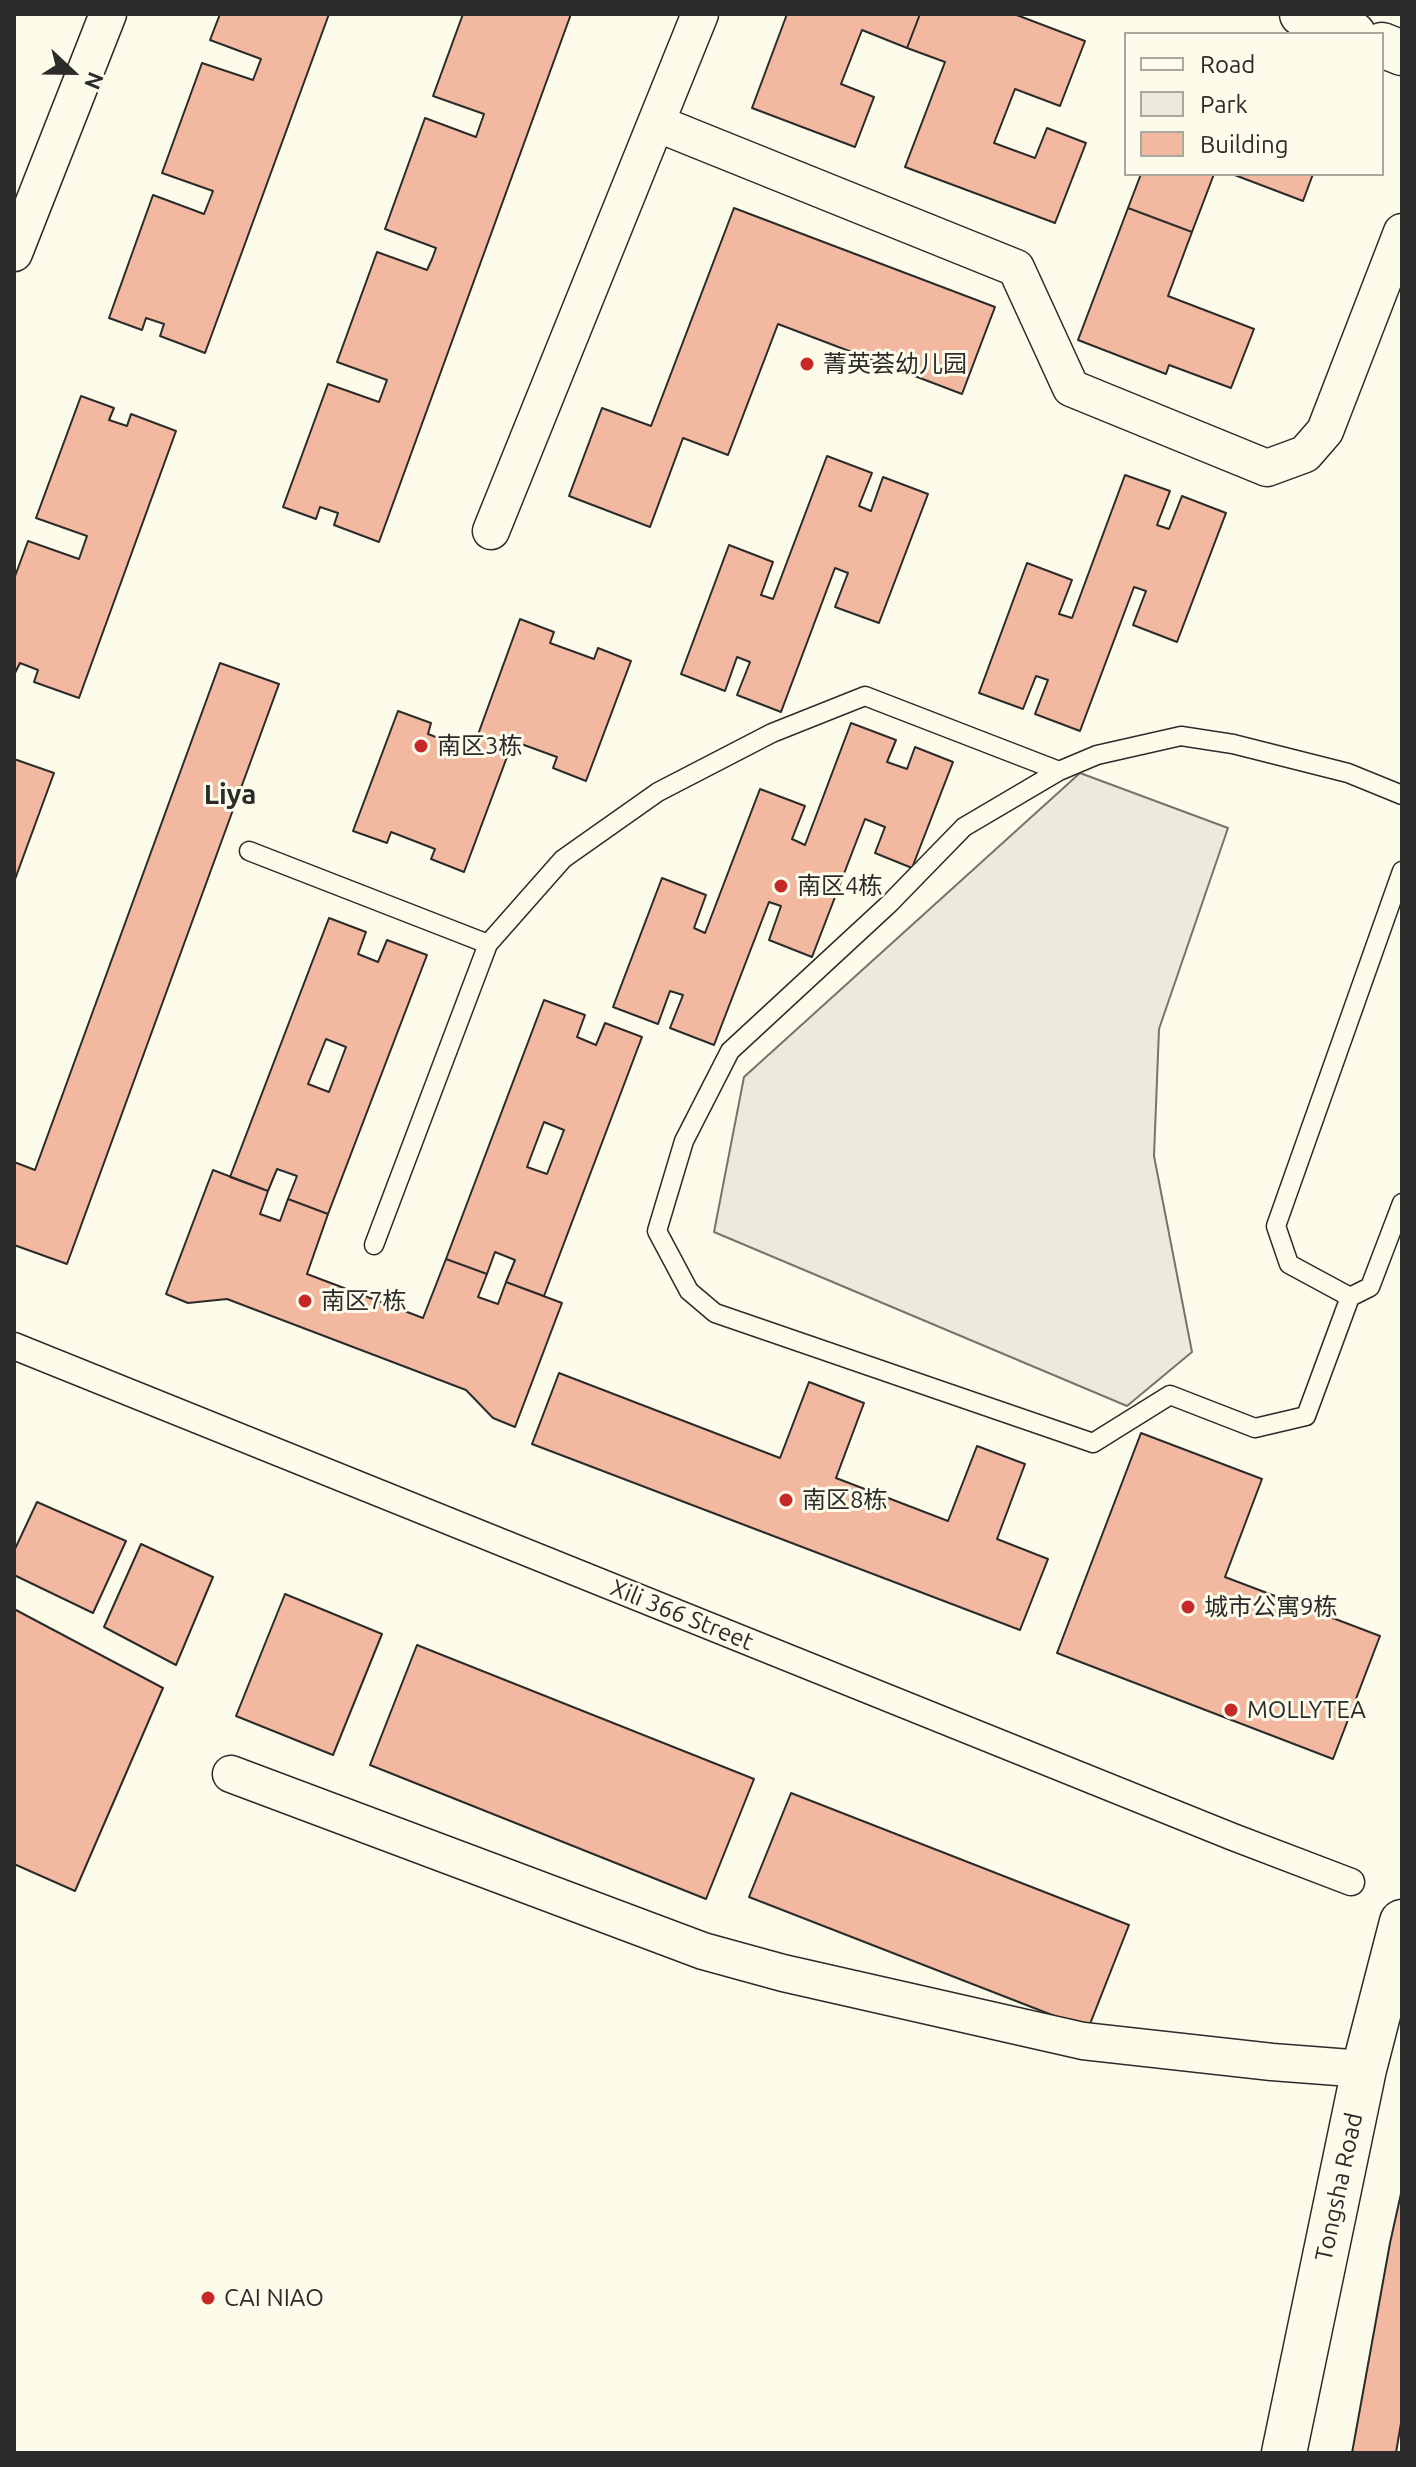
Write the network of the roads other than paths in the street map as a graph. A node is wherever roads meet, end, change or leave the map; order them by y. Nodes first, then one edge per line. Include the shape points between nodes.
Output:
1 (108, 14) edge
2 (700, 14) edge
3 (1302, 14) edge
4 (1348, 32) edge
5 (656, 123) junction
6 (1402, 232) edge
7 (14, 253) edge
8 (491, 531) dead end
9 (1059, 771) junction
10 (1402, 795) edge
11 (249, 851) dead end
12 (1402, 871) edge
13 (488, 944) junction
14 (1402, 1203) edge
15 (374, 1245) dead end
16 (1350, 1297) junction
17 (14, 1346) edge
18 (231, 1774) dead end
19 (1351, 1882) dead end
20 (1402, 1922) edge
21 (1364, 2069) junction
22 (1284, 2453) edge

1 - 7 street
2 - 5 street
3 - 4 street
5 - 6 street via 1016,268 1071,388 1267,468 1305,454 1325,431
5 - 8 street
9 - 10 lane via 1097,755 1181,736 1348,773
9 - 13 lane via 865,696 772,733 658,792 563,859
9 - 16 lane via 964,827 730,1051 684,1141 657,1231 689,1291 715,1313 1093,1443 1170,1395 1255,1428 1306,1416
11 - 13 lane
12 - 16 lane via 1276,1226 1289,1264
13 - 15 lane
14 - 16 lane via 1370,1287
17 - 19 street, Xili 366 Street
18 - 21 street via 703,1951 783,1973 1083,2041
20 - 21 street, Tongsha Road
21 - 22 street, Tongsha Road

